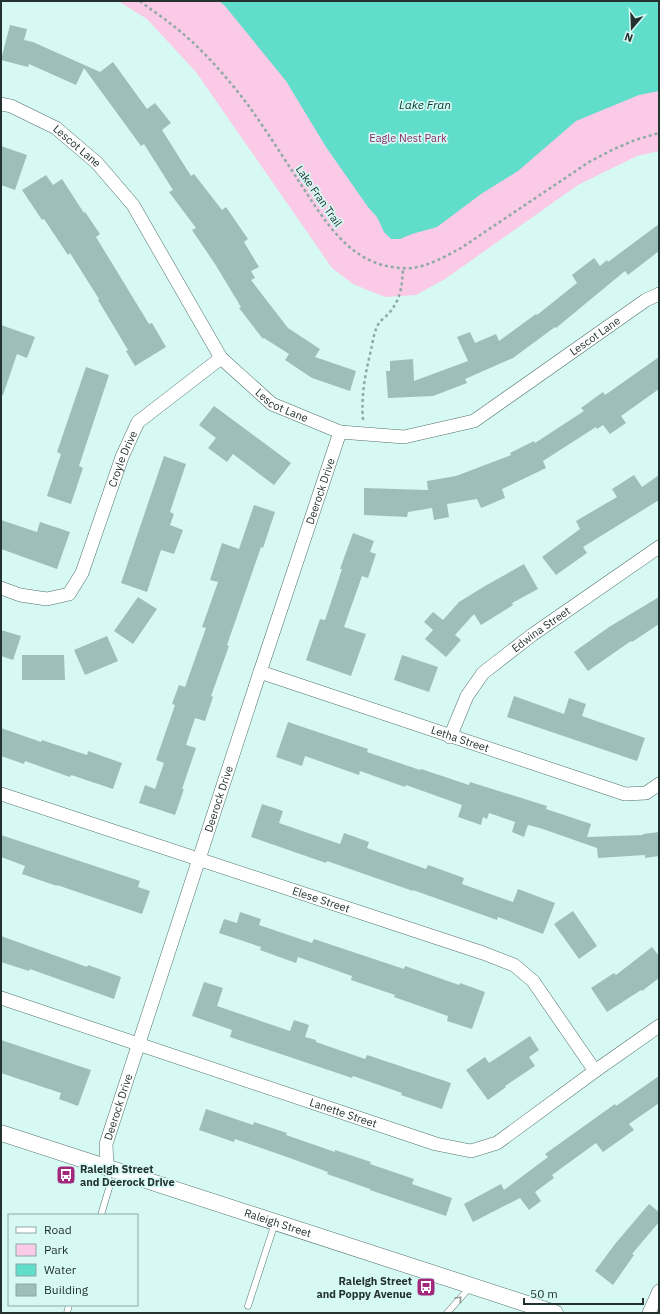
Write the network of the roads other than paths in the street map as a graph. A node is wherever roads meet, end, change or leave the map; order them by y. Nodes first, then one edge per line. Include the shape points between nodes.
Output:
1 (1, 104) edge
2 (659, 294) edge
3 (221, 358) junction
4 (340, 432) junction
5 (659, 547) edge
6 (1, 588) edge
7 (260, 672) junction
8 (450, 736) junction
9 (659, 784) edge
10 (1, 794) edge
11 (199, 860) junction
12 (1, 998) edge
13 (659, 1026) edge
14 (138, 1046) junction
15 (595, 1071) junction
16 (1, 1133) edge
17 (107, 1167) junction
18 (101, 1214) edge
19 (276, 1222) junction
20 (472, 1286) junction
21 (659, 1291) edge
22 (248, 1306) dead end
23 (447, 1313) edge
24 (555, 1313) edge
25 (649, 1313) edge

1 - 3 street, Lescot Lane via 11,106 56,128 97,163 133,205
2 - 4 street, Lescot Lane via 646,300 474,421 404,437
3 - 4 street, Lescot Lane via 272,404
3 - 6 street, Croyle Drive via 138,422 122,456 82,573 69,594 47,599 20,595
4 - 7 street, Deerock Drive
5 - 8 street, Edwina Street via 532,635 483,673 467,696
7 - 8 street, Letha Street
7 - 11 street, Deerock Drive
8 - 9 street, Letha Street via 625,794 646,793
10 - 11 street, Elese Street
11 - 14 street, Deerock Drive
11 - 15 street, Elese Street via 514,965 533,981
12 - 14 street, Lanette Street
13 - 15 street, Lanette Street
14 - 15 street, Lanette Street via 436,1144 471,1151 497,1143
14 - 17 street, Deerock Drive via 106,1144
16 - 17 street, Raleigh Street
17 - 18 lane via 109,1188
17 - 19 street, Raleigh Street
19 - 20 street, Raleigh Street
19 - 22 lane
23 -> 20 lane
20 - 24 street, Raleigh Street
21 - 25 street

